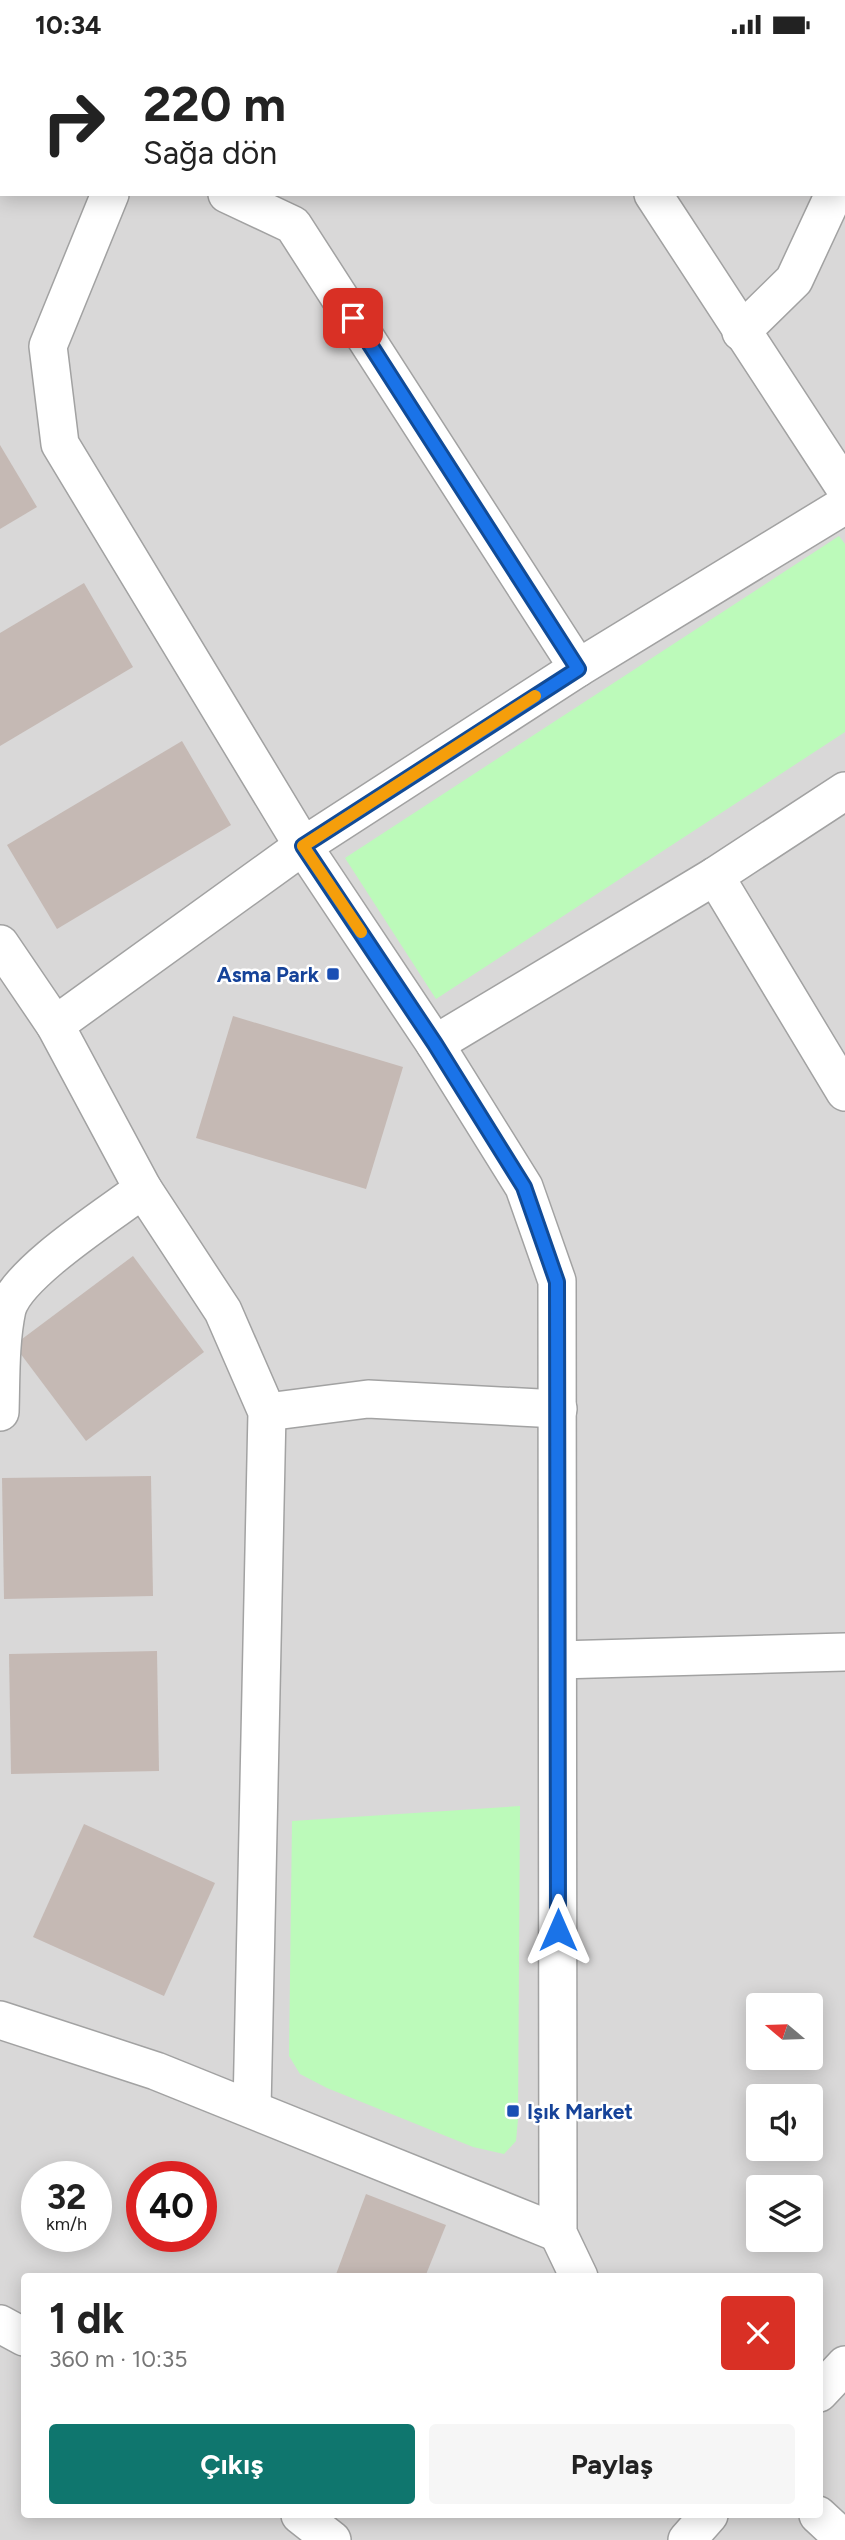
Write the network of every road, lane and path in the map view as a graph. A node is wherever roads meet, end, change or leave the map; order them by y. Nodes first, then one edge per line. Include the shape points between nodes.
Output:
1 (109, 196) edge
2 (231, 196) edge
3 (654, 196) edge
4 (833, 196) edge
5 (741, 332) junction
6 (845, 488) edge
7 (845, 505) edge
8 (578, 669) junction
9 (845, 791) edge
10 (303, 846) junction
11 (715, 876) junction
12 (0, 944) edge
13 (55, 1025) junction
14 (435, 1044) junction
15 (845, 1092) edge
16 (144, 1189) junction
17 (558, 1409) junction
18 (0, 1412) edge
19 (267, 1412) junction
20 (845, 1652) edge
21 (558, 1660) junction
22 (0, 2020) edge
23 (252, 2109) junction
24 (558, 2233) junction
25 (577, 2273) edge
26 (0, 2324) edge
27 (21, 2335) edge
28 (845, 2365) edge
29 (823, 2389) edge
30 (304, 2518) edge
31 (706, 2518) edge
32 (821, 2518) edge
33 (332, 2540) edge
34 (687, 2540) edge
35 (845, 2540) edge

1 - 10 street via 48,346 60,444
2 - 8 street via 293,225
3 - 5 street
4 - 5 street via 794,280
5 - 6 street
7 - 8 street
8 - 10 street
9 - 11 street
10 - 13 street
10 - 14 street
11 - 14 street
11 - 15 street
12 - 13 street
13 - 16 street
14 - 17 street via 524,1187 557,1282
16 - 18 street via 36,1270 14,1293 4,1326
16 - 19 street via 223,1311
17 - 19 street via 368,1399
17 - 21 street
19 - 23 street
20 - 21 street
21 - 24 street
22 - 23 street via 156,2071
23 - 24 street
24 - 25 street
26 - 27 street
28 - 29 street
30 - 33 street
31 - 34 street
32 - 35 street

